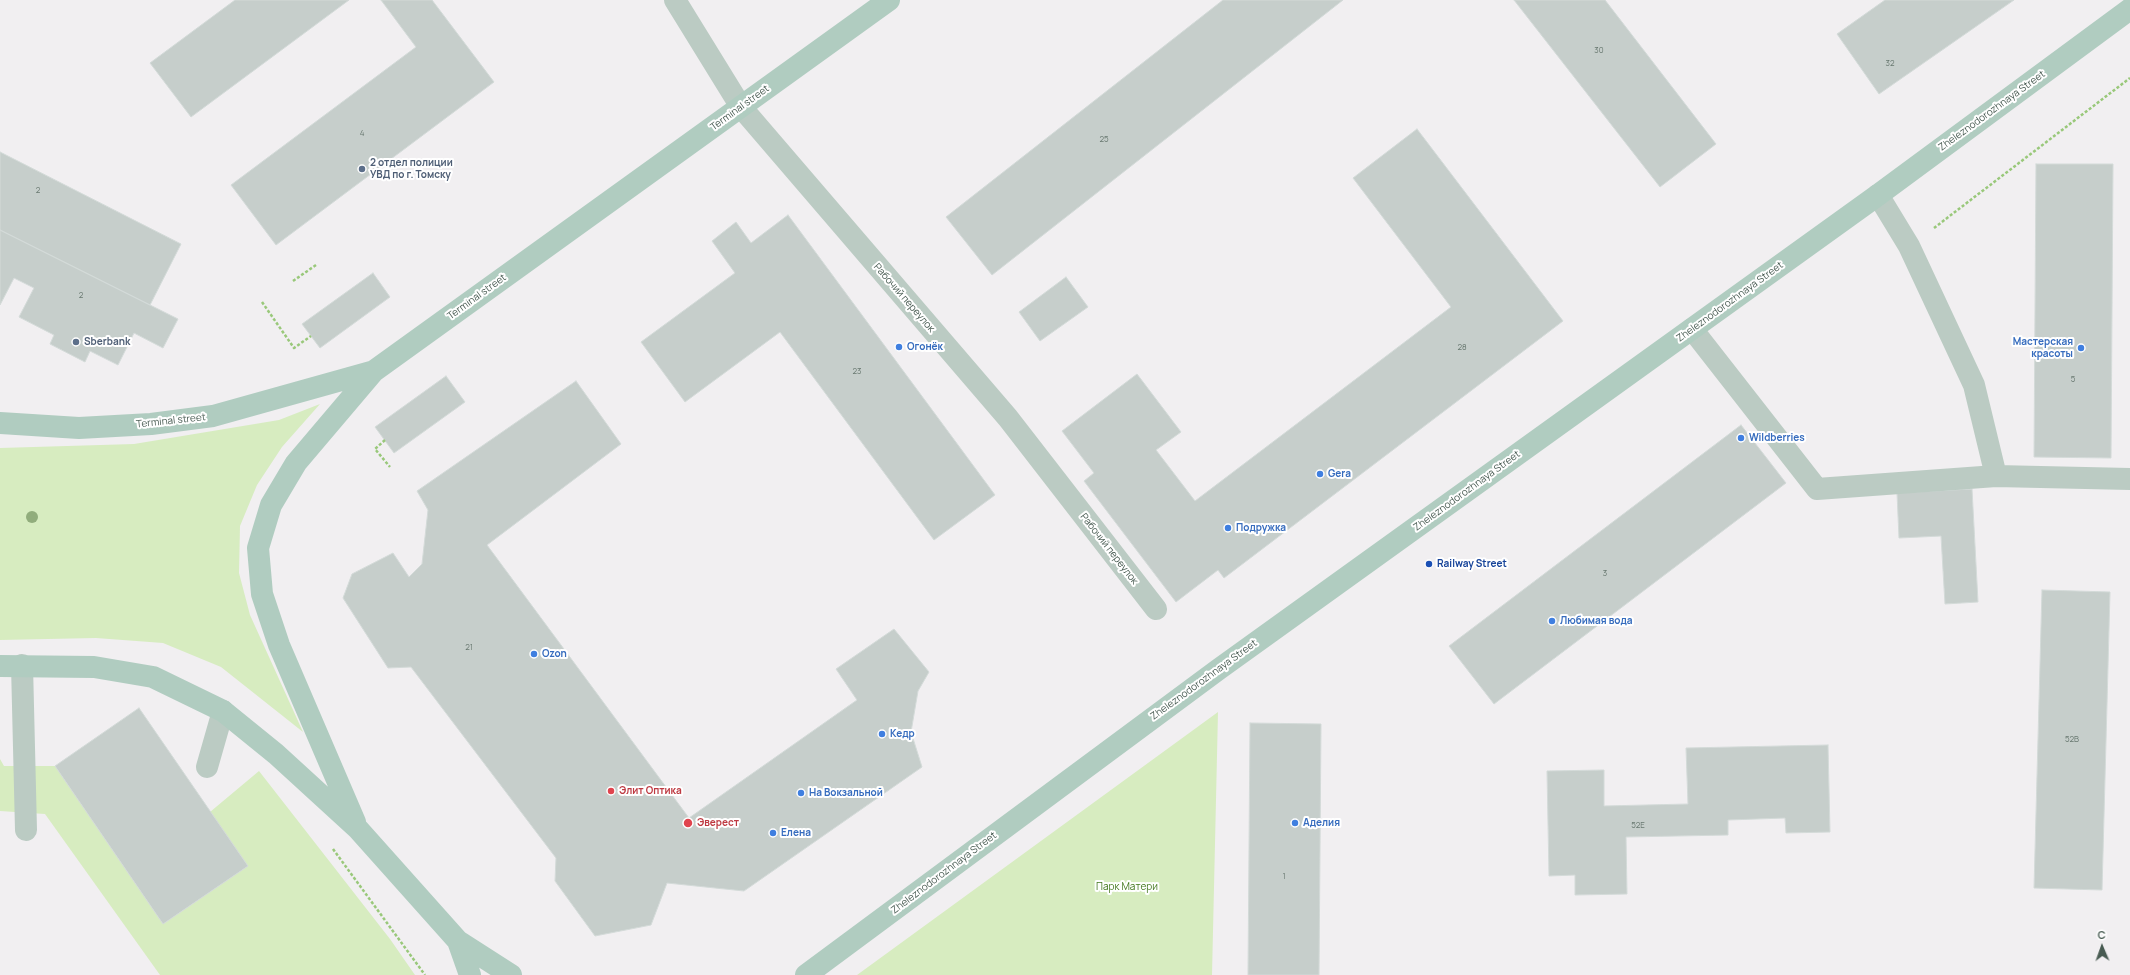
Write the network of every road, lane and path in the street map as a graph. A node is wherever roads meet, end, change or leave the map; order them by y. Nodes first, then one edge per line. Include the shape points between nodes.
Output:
1 (676, 0) edge
2 (889, 0) edge
3 (2130, 9) edge
4 (2130, 78) edge
5 (741, 107) junction
6 (1878, 195) junction
7 (1909, 246) junction
8 (316, 265) dead end
9 (294, 281) dead end
10 (262, 302) dead end
11 (1692, 329) junction
12 (311, 336) dead end
13 (374, 371) junction
14 (0, 423) edge
15 (385, 440) dead end
16 (390, 467) dead end
17 (1996, 476) junction
18 (2130, 479) edge
19 (1156, 610) dead end
20 (22, 665) junction
21 (0, 666) edge
22 (223, 711) junction
23 (207, 767) dead end
24 (358, 829) junction
25 (26, 830) dead end
26 (329, 845) dead end
27 (458, 941) junction
28 (425, 975) edge
29 (470, 975) edge
30 (511, 975) edge
31 (806, 975) edge

1 - 5 street, Рабочий переулок
2 - 5 main road, Terminal street
3 - 6 main road, Zheleznodorozhnaya Street
4 - 7 path
5 - 13 main road, Terminal street
5 - 19 street, Рабочий переулок via 1008,418
6 - 7 street
6 - 11 main road, Zheleznodorozhnaya Street
7 - 17 street via 1974,384
8 - 9 path
10 - 12 path via 294,348
11 - 17 street via 1817,488
11 - 31 main road, Zheleznodorozhnaya Street via 1219,669
13 - 14 main road, Terminal street via 213,416 151,424 80,428
13 - 24 main road via 296,463 271,506 258,548 262,594 279,645
15 - 16 path via 375,449
17 - 18 street
20 - 21 main road
20 - 22 main road via 94,667 153,677
20 - 25 street
22 - 23 street
22 - 24 main road via 276,754
24 - 27 main road
26 - 28 path
27 - 29 main road
27 - 30 main road

